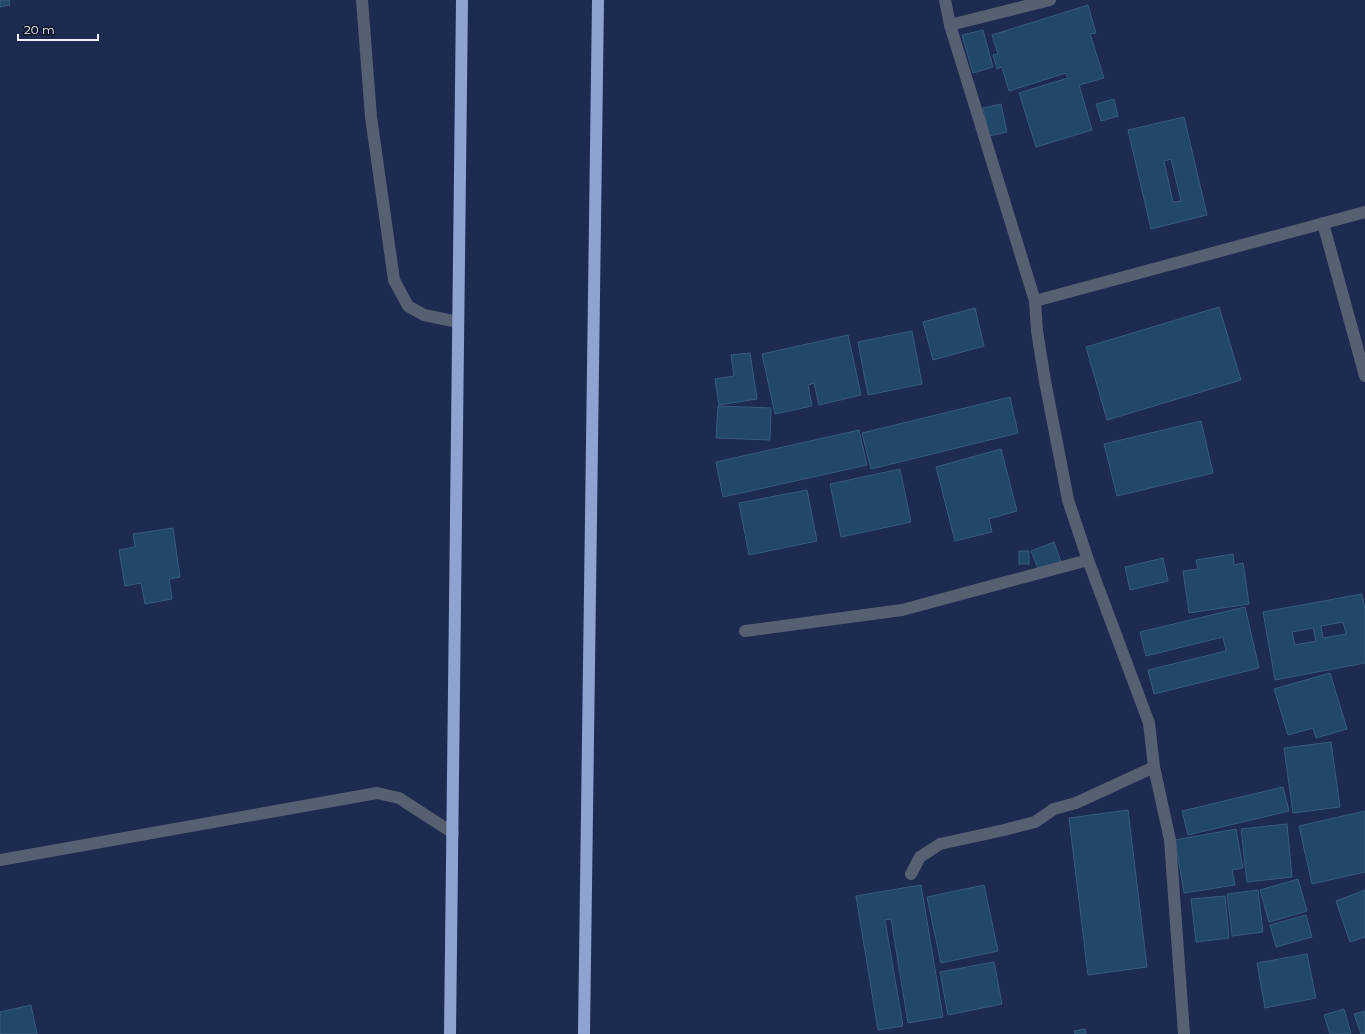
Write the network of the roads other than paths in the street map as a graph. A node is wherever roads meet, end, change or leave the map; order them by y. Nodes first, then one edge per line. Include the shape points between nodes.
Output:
1 (362, 0) edge
2 (462, 0) edge
3 (598, 0) edge
4 (945, 0) edge
5 (1050, 0) edge
6 (950, 25) junction
7 (1365, 212) edge
8 (1324, 223) junction
9 (1035, 301) junction
10 (458, 322) junction
11 (1365, 376) edge
12 (1088, 560) junction
13 (745, 631) dead end
14 (1154, 767) junction
15 (453, 833) junction
16 (0, 860) edge
17 (911, 874) dead end
18 (450, 1034) edge
19 (584, 1034) edge
20 (1184, 1034) edge

1 - 10 street via 371,117 394,280 408,306 424,315
2 - 10 highway
3 - 19 highway
4 - 6 street
5 - 6 street
6 - 9 street
7 - 8 street
8 - 9 street
8 - 11 street
9 - 12 street via 1045,381 1068,500
10 - 15 highway
12 - 13 street via 902,610
12 - 14 street via 1149,722
14 - 17 street via 1082,800 1054,809 1035,822 940,844 920,857
14 - 20 street via 1170,840
15 - 16 street via 399,798 377,793
15 - 18 highway

